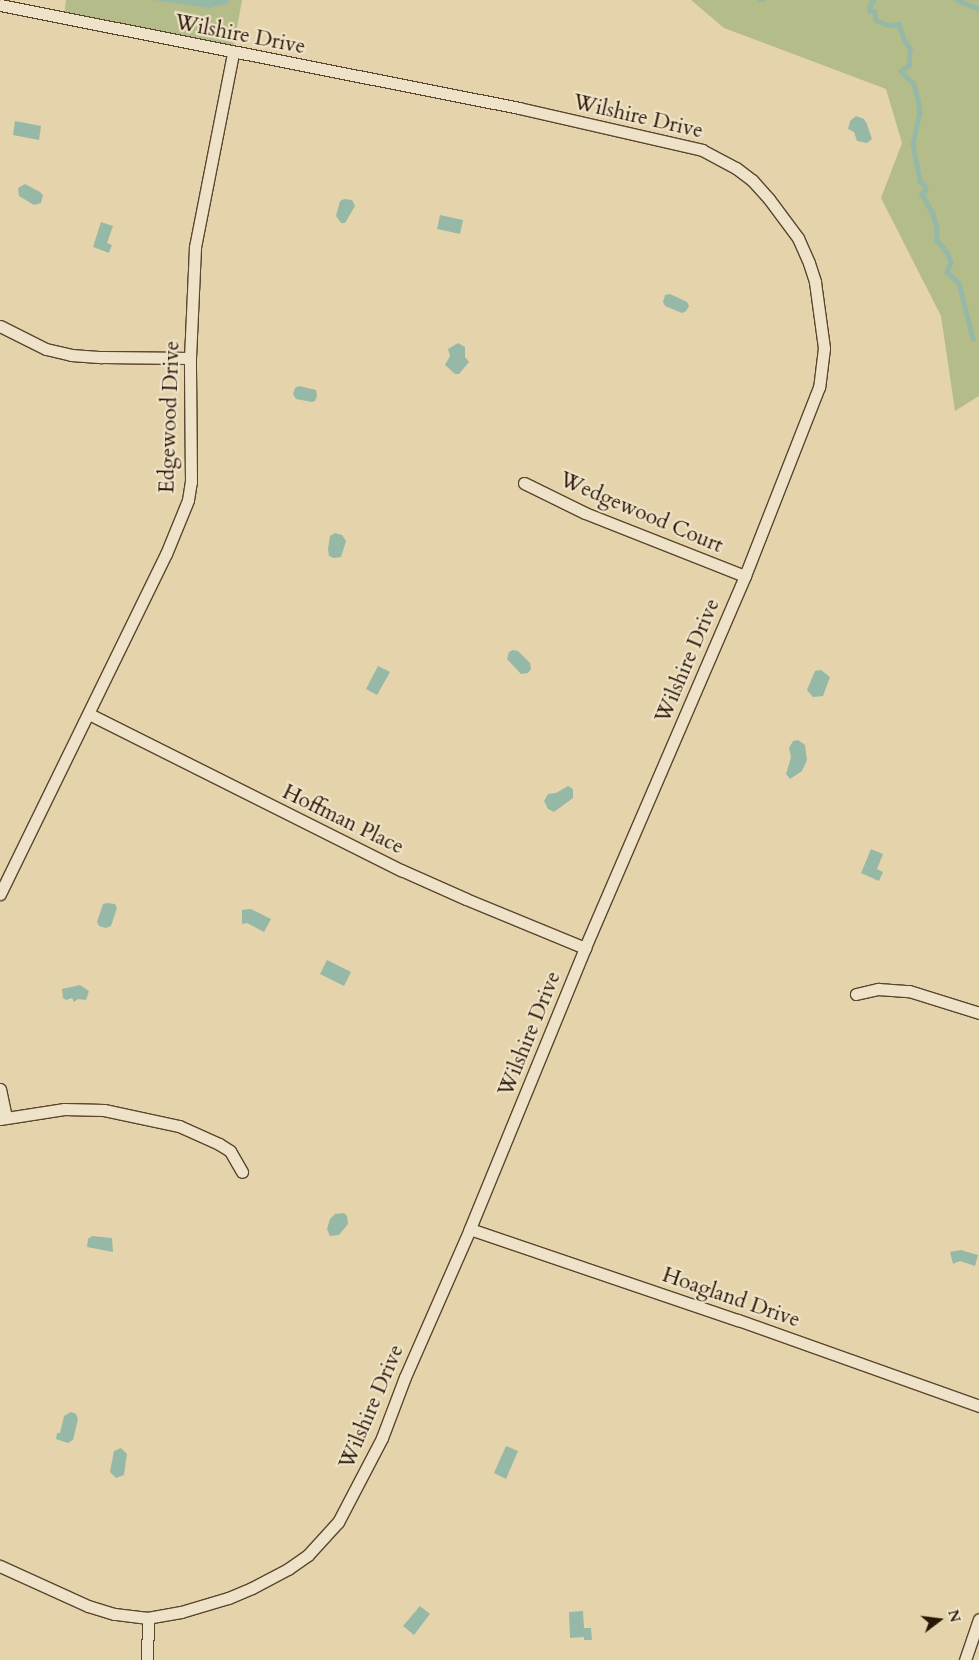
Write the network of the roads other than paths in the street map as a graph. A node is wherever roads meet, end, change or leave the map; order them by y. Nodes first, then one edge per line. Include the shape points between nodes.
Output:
1 (0, 5) edge
2 (232, 53) junction
3 (0, 326) edge
4 (190, 358) junction
5 (524, 483) dead end
6 (745, 576) junction
7 (89, 714) junction
8 (0, 894) edge
9 (586, 948) junction
10 (856, 994) dead end
11 (979, 1013) edge
12 (0, 1089) edge
13 (3, 1118) edge
14 (242, 1172) dead end
15 (470, 1229) junction
16 (979, 1406) edge
17 (0, 1566) edge
18 (148, 1618) junction
19 (979, 1618) edge
20 (147, 1660) edge
21 (965, 1660) edge

1 - 2 street, Wilshire Drive
2 - 4 street, Edgewood Drive via 195,247
2 - 6 street, Wilshire Drive via 519,108 683,144 702,150 752,180 798,238 810,263 820,308 824,348 819,387
3 - 4 street via 46,349 71,355
4 - 7 street, Edgewood Drive via 191,482 188,500 166,554
5 - 6 street, Wedgewood Court via 585,513
6 - 9 street, Wilshire Drive
7 - 8 street, Edgewood Drive
7 - 9 street, Hoffman Place via 401,870
9 - 15 street, Wilshire Drive
10 - 11 street via 878,989 909,991
12 - 13 street
13 - 14 street via 64,1110 104,1110 179,1126 230,1151
15 - 16 street, Hoagland Drive
15 - 18 street, Wilshire Drive via 382,1438 350,1504 325,1539 288,1569 252,1588 181,1612
17 - 18 street, Wilshire Drive via 88,1606 114,1614
18 - 20 street
19 - 21 street

